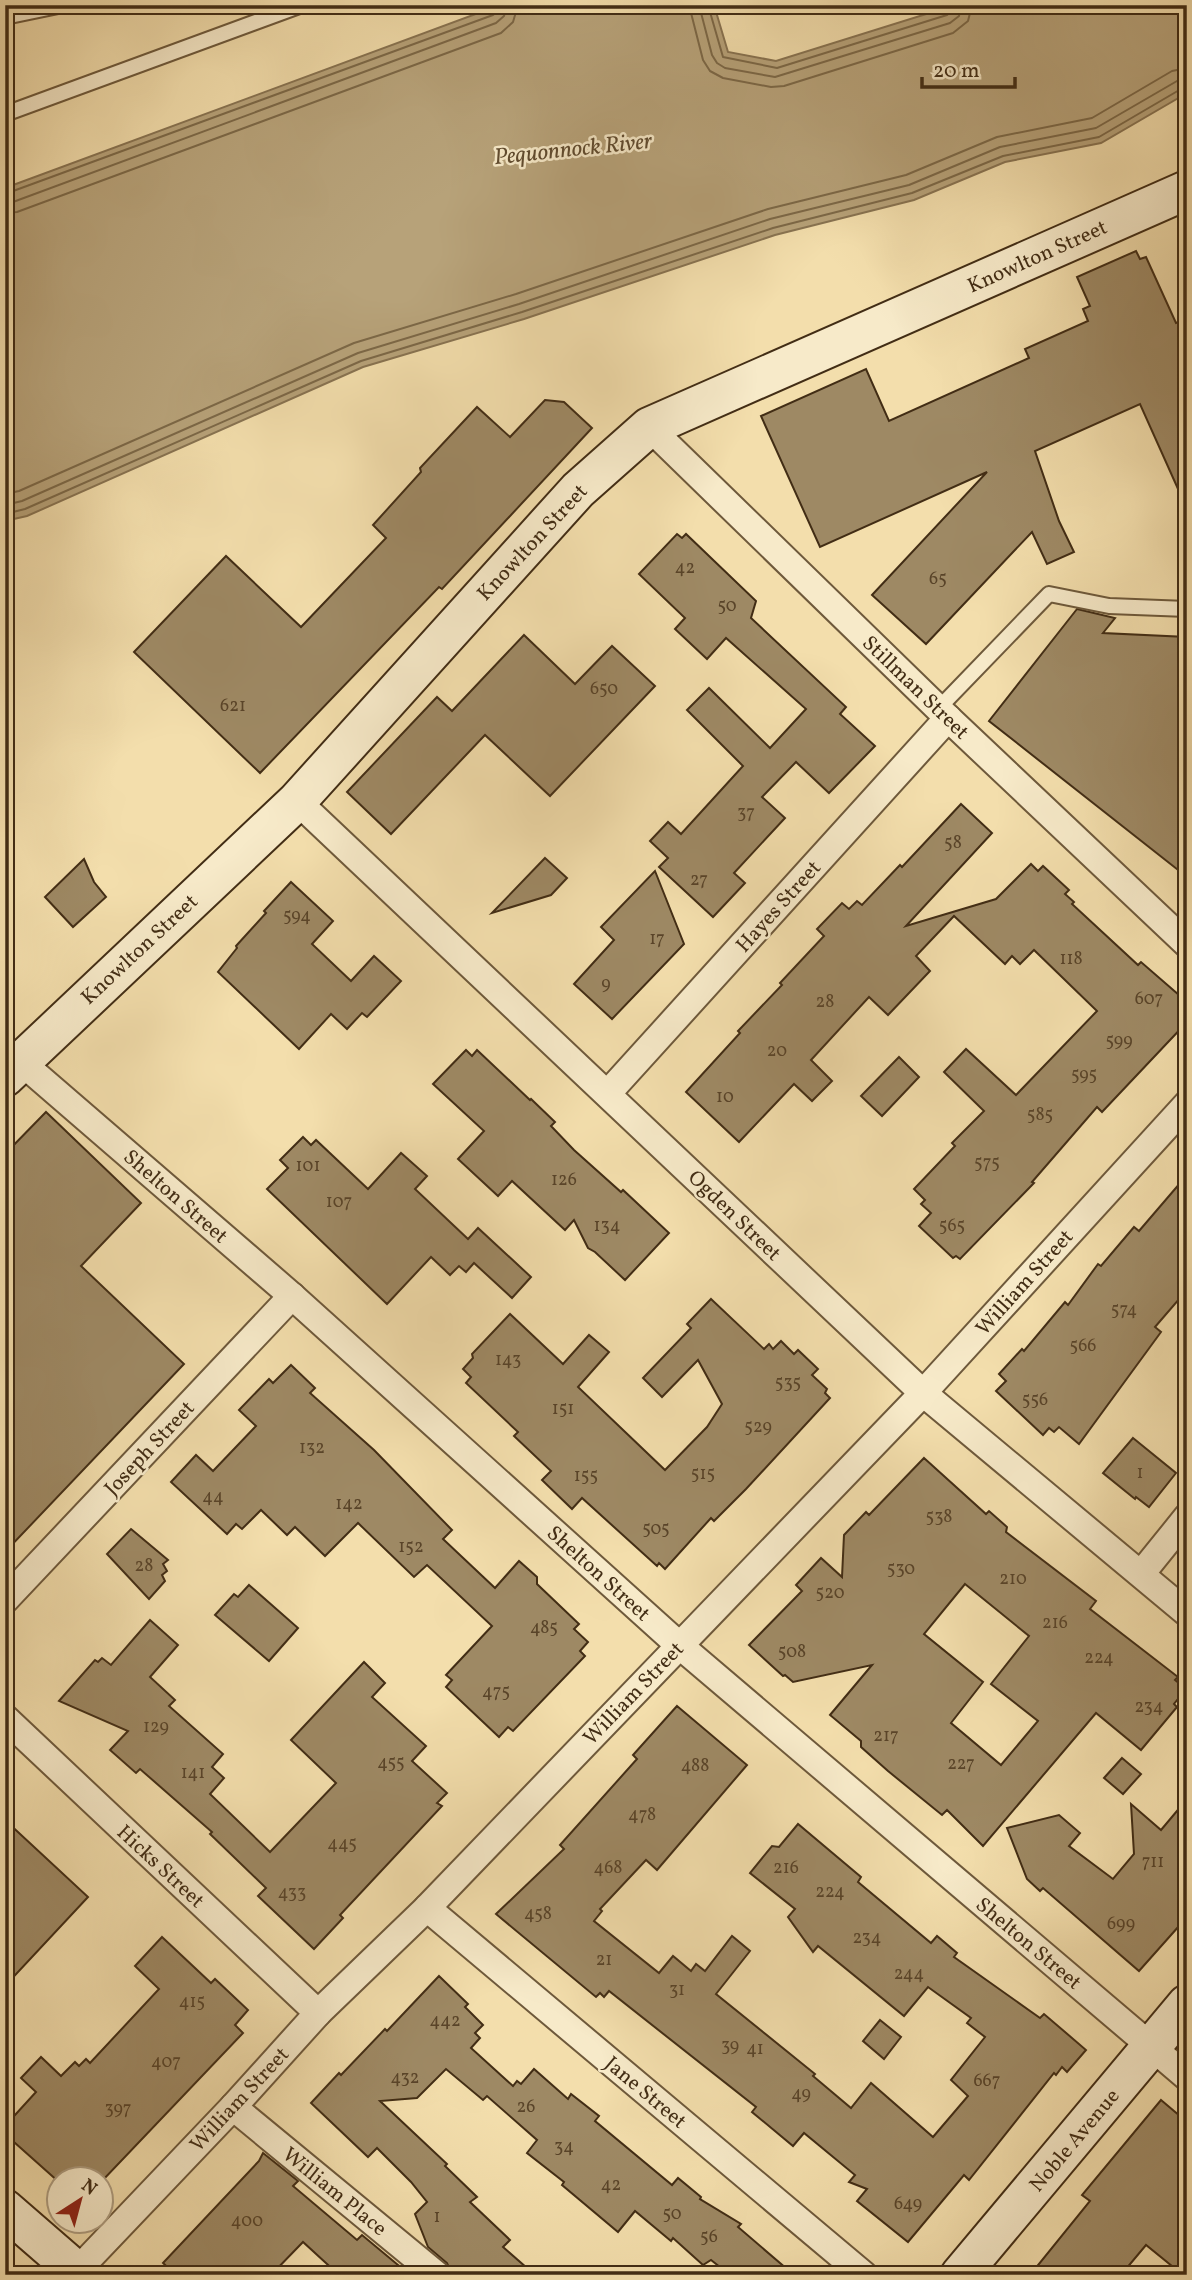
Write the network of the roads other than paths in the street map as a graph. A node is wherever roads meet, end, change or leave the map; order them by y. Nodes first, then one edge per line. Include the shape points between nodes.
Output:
1 (63, 5) edge
2 (302, 5) edge
3 (5, 16) edge
4 (5, 114) edge
5 (1187, 190) edge
6 (649, 427) junction
7 (1187, 609) edge
8 (943, 713) junction
9 (297, 801) junction
10 (1187, 944) edge
11 (12, 1069) edge
12 (608, 1093) junction
13 (1187, 1104) edge
14 (292, 1296) junction
15 (923, 1394) junction
16 (1187, 1517) edge
17 (1141, 1574) junction
18 (5, 1600) edge
19 (1187, 1613) edge
20 (679, 1645) junction
21 (5, 1718) edge
22 (427, 1908) junction
23 (1187, 2004) edge
24 (318, 2013) junction
25 (1152, 2047) junction
26 (1187, 2077) edge
27 (233, 2107) junction
28 (5, 2209) edge
29 (77, 2273) edge
30 (437, 2275) edge
31 (864, 2275) edge
32 (960, 2275) edge

1 - 3 lane
2 - 4 lane
5 - 6 main road, Knowlton Street
6 - 8 street, Stillman Street
6 - 9 main road, Knowlton Street via 578,490
7 - 8 lane via 1109,606 1049,594
8 - 10 street, Stillman Street
8 - 12 street, Hayes Street
9 - 11 main road, Knowlton Street
9 - 12 street, Ogden Street
11 - 14 street, Shelton Street
12 - 15 street, Ogden Street
13 - 15 street, William Street
14 - 18 street, Joseph Street
14 - 20 street, Shelton Street
15 - 17 street, Ogden Street
15 - 20 street, William Street
16 - 17 street
17 - 19 street, Ogden Street
20 - 22 street, William Street
20 - 25 street, Shelton Street
21 - 24 street, Hicks Street
22 - 24 street, William Street
22 - 31 street, Jane Street
23 - 25 main road, Noble Avenue
24 - 27 street, William Street
25 - 26 street, Shelton Street
25 - 32 main road, Noble Avenue
27 - 29 street, William Street
27 - 30 street, William Place
28 - 29 main road

